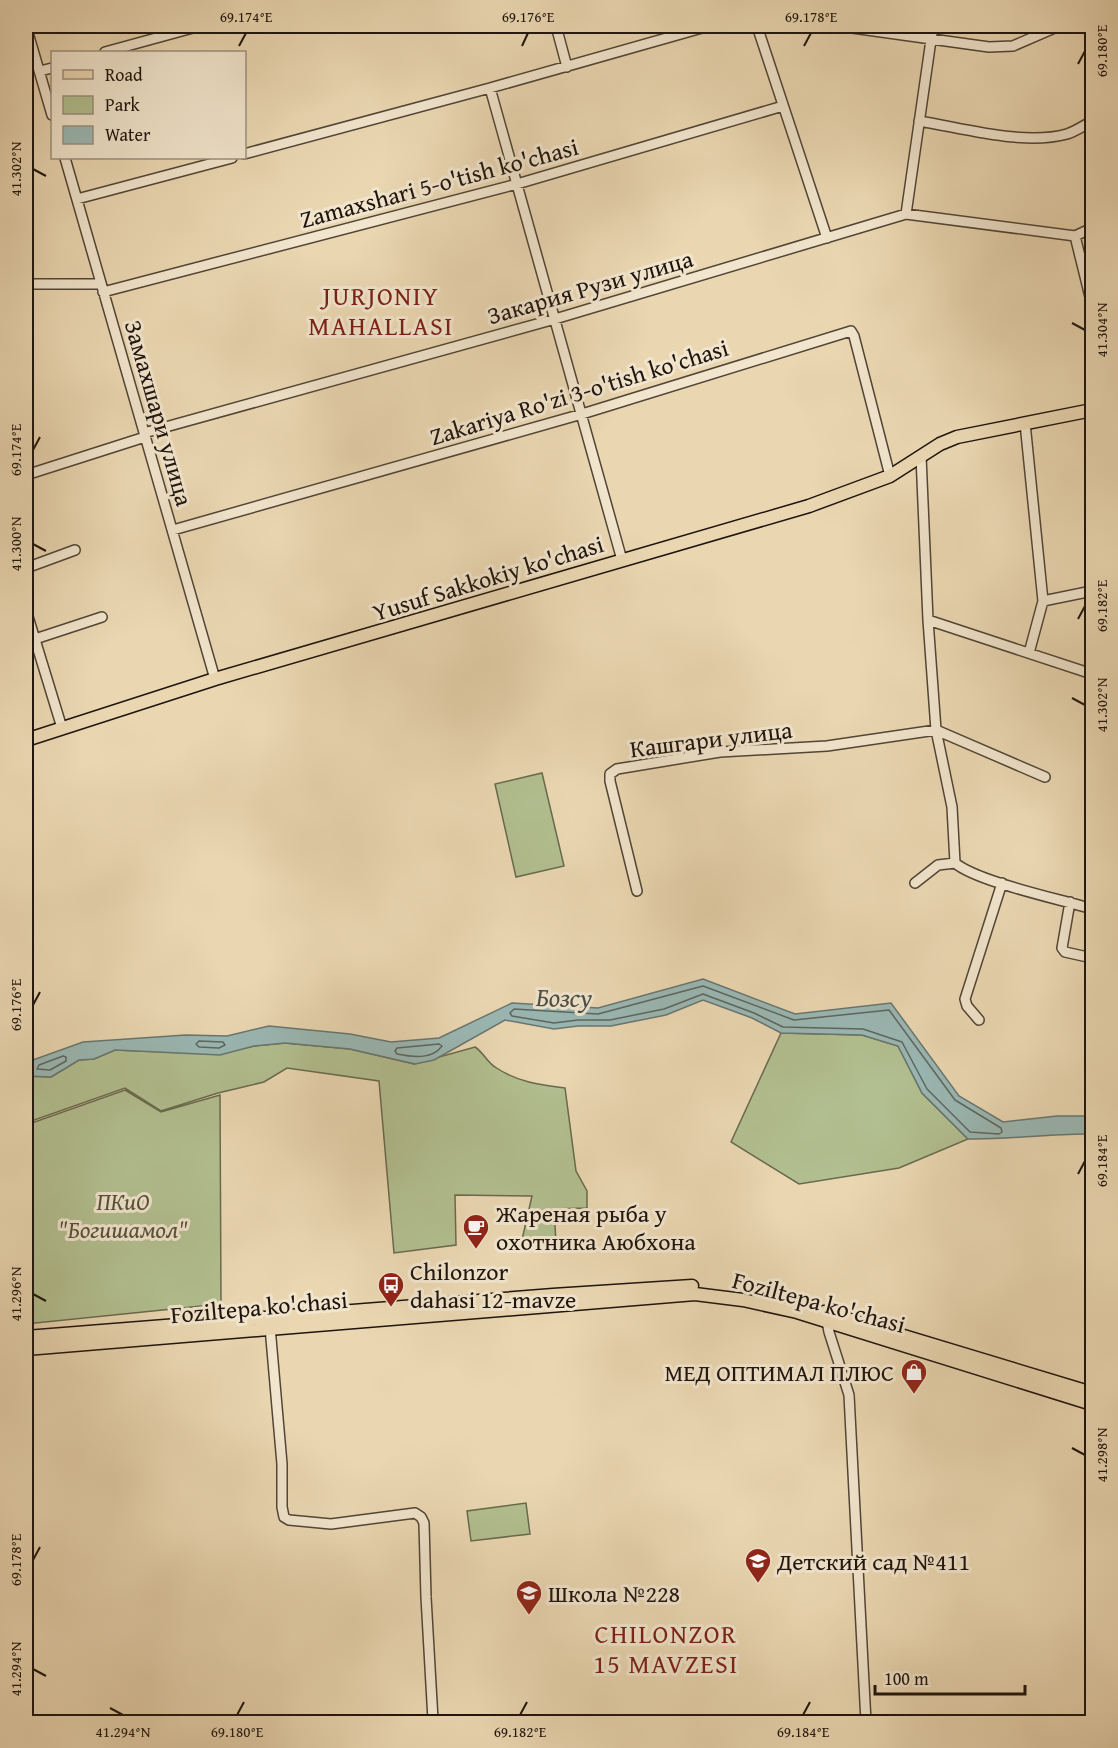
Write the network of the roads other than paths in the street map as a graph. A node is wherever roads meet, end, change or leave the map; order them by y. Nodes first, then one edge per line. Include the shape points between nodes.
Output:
1 (26, 26) edge
2 (200, 26) edge
3 (556, 26) edge
4 (709, 26) edge
5 (758, 26) edge
6 (838, 26) edge
7 (933, 26) edge
8 (1059, 26) edge
9 (931, 40) junction
10 (109, 51) edge
11 (567, 67) junction
12 (51, 68) edge
13 (40, 71) junction
14 (490, 88) junction
15 (783, 106) junction
16 (51, 111) edge
17 (919, 121) junction
18 (1092, 121) edge
19 (246, 153) edge
20 (65, 159) edge
21 (228, 159) edge
22 (517, 184) junction
23 (77, 199) junction
24 (906, 214) junction
25 (1092, 228) edge
26 (1075, 236) junction
27 (827, 238) junction
28 (26, 284) edge
29 (101, 288) junction
30 (1092, 305) edge
31 (555, 319) junction
32 (1092, 410) edge
33 (582, 414) junction
34 (1025, 423) junction
35 (145, 435) junction
36 (921, 456) junction
37 (26, 475) edge
38 (890, 476) junction
39 (173, 530) junction
40 (75, 550) dead end
41 (622, 560) junction
42 (26, 568) edge
43 (1092, 591) edge
44 (1043, 602) junction
45 (26, 610) edge
46 (102, 617) dead end
47 (928, 620) junction
48 (35, 639) junction
49 (1029, 653) junction
50 (1092, 674) edge
51 (215, 680) junction
52 (62, 728) junction
53 (936, 730) junction
54 (26, 735) edge
55 (26, 740) edge
56 (1045, 777) dead end
57 (955, 863) junction
58 (915, 883) dead end
59 (1002, 883) junction
60 (637, 891) dead end
61 (1070, 902) junction
62 (1092, 909) edge
63 (1092, 958) edge
64 (979, 1020) dead end
65 (828, 1317) junction
66 (270, 1327) junction
67 (26, 1337) edge
68 (26, 1348) edge
69 (1092, 1393) edge
70 (1092, 1404) edge
71 (484, 1722) edge
72 (866, 1722) edge

1 - 13 street
2 - 10 street
3 - 11 street
4 - 11 street
5 - 15 street
6 - 9 street
7 - 9 street
8 - 9 street via 1013,46
9 - 17 street
11 - 14 street
12 - 13 street
13 - 16 street
14 - 19 street
14 - 22 street
15 - 22 street, Zamaxshari 5-o'tish ko'chasi
15 - 27 street
17 - 18 street via 1026,138 1070,133
17 - 24 street
20 - 23 street, Замахшари улица
21 - 23 street
22 - 29 street, Zamaxshari 5-o'tish ko'chasi
22 - 31 street
23 - 29 street, Замахшари улица
24 - 26 street
24 - 27 street, Закария Рузи улица
25 - 26 street
26 - 30 street
27 - 31 street, Закария Рузи улица
28 - 29 street, Zamaxshari 5-o'tish ko'chasi
29 - 35 street, Замахшари улица
31 - 33 street
31 - 35 street, Закария Рузи улица
32 - 34 main road, Yusuf Sakkokiy ko'chasi
33 - 38 street, Zakariya Ro'zi 3-o'tish ko'chasi via 851,331
33 - 39 street, Zakariya Ro'zi 3-o'tish ko'chasi
33 - 41 street
34 - 36 main road, Yusuf Sakkokiy ko'chasi via 957,437
34 - 44 street
35 - 37 street, Закария Рузи улица
35 - 39 street, Замахшари улица
36 - 38 main road, Yusuf Sakkokiy ko'chasi
36 - 47 street
38 - 41 main road, Yusuf Sakkokiy ko'chasi via 809,507
39 - 51 street, Замахшари улица
40 - 42 street
41 - 51 main road, Yusuf Sakkokiy ko'chasi
43 - 44 street
44 - 49 street
45 - 48 street
46 - 48 street
47 - 49 street
47 - 53 street
48 - 52 street
49 - 50 street
51 - 52 main road, Yusuf Sakkokiy ko'chasi
52 - 54 main road, Yusuf Sakkokiy ko'chasi
52 - 55 main road, Yusuf Sakkokiy ko'chasi
53 - 56 street
53 - 57 street via 952,807
53 - 60 street, Кашгари улица via 827,746 720,752 617,769 610,774 610,781
57 - 58 street via 938,865
57 - 59 street via 963,870
59 - 61 street
59 - 64 street via 965,999
61 - 62 street
61 - 63 street via 1062,948
65 - 66 main road, Foziltepa ko'chasi via 695,1294
65 - 67 main road, Foziltepa ko'chasi via 745,1293 694,1286
65 - 69 main road, Foziltepa ko'chasi
65 - 70 main road, Foziltepa ko'chasi
65 - 72 street via 849,1395
66 - 68 main road, Foziltepa ko'chasi
66 - 71 street via 284,1517 331,1524 415,1513 421,1517 433,1720

